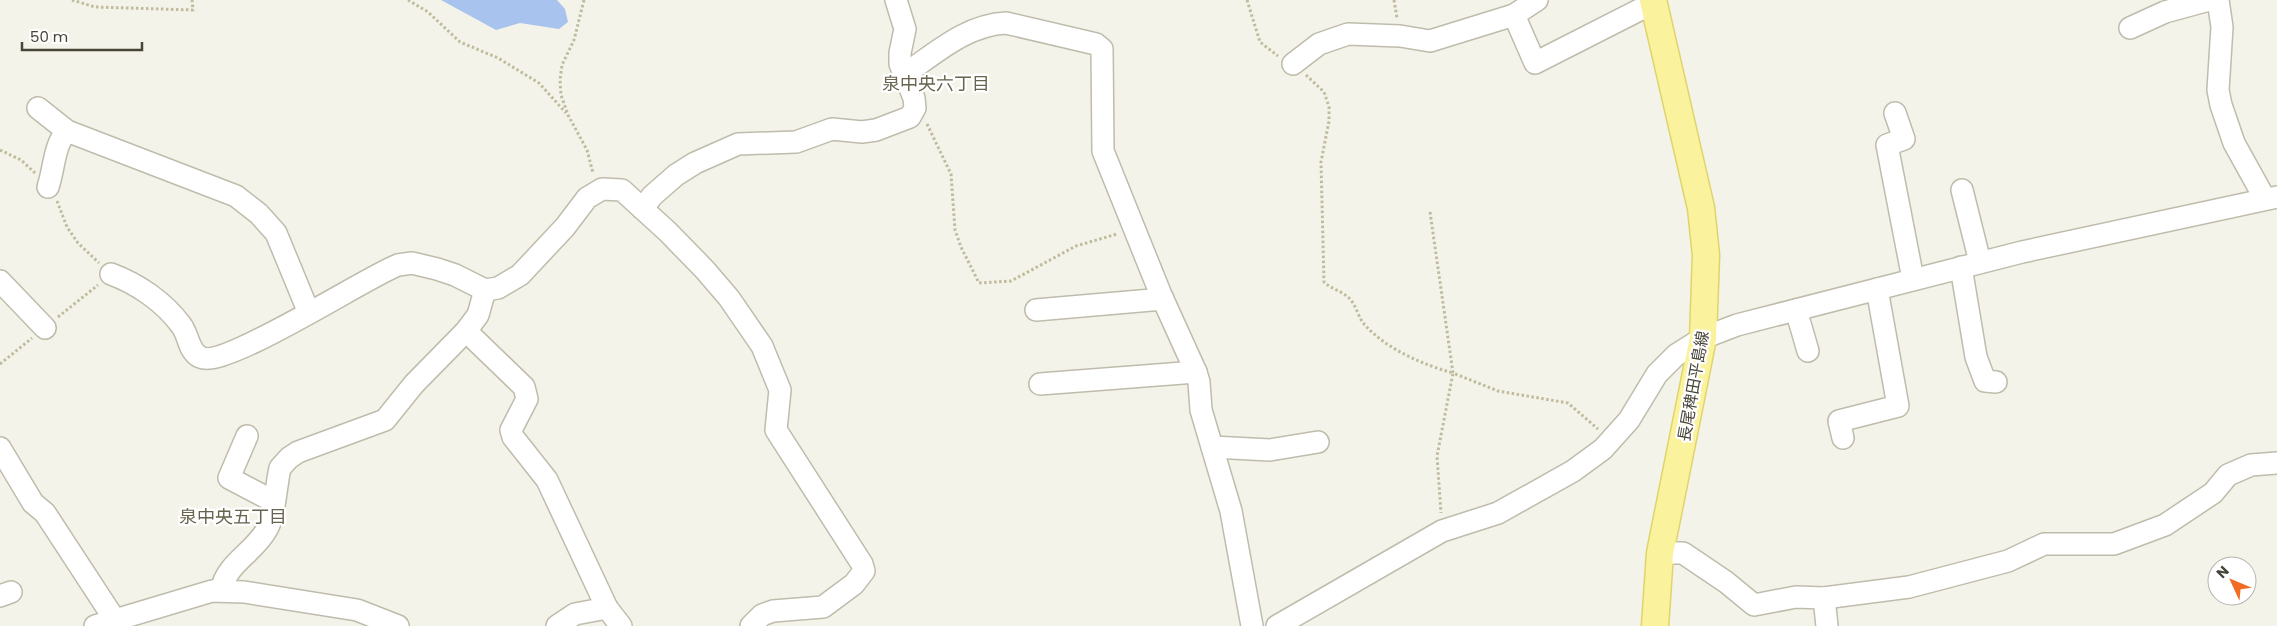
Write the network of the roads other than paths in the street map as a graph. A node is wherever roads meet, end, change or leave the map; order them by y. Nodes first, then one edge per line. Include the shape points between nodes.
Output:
1 (896, 0) edge
2 (1537, 0) edge
3 (2209, 0) edge
4 (2218, 0) edge
5 (1653, 1) edge
6 (1514, 15) junction
7 (2130, 28) dead end
8 (1293, 64) road end
9 (905, 74) junction
10 (38, 108) dead end
11 (1895, 113) dead end
12 (67, 131) junction
13 (48, 187) road end
14 (1962, 190) dead end
15 (2271, 198) edge
16 (643, 209) junction
17 (1971, 265) junction
18 (111, 274) road end
19 (1913, 280) junction
20 (0, 281) edge
21 (1877, 289) junction
22 (485, 290) junction
23 (1163, 299) junction
24 (1036, 310) dead end
25 (1796, 310) junction
26 (309, 313) junction
27 (45, 328) dead end
28 (466, 331) junction
29 (1703, 338) junction
30 (1808, 351) dead end
31 (1196, 372) junction
32 (1996, 382) dead end
33 (1040, 384) dead end
34 (1839, 422) dead end
35 (247, 436) dead end
36 (1318, 442) dead end
37 (1212, 447) junction
38 (0, 448) edge
39 (2277, 463) edge
40 (273, 501) junction
41 (1660, 554) junction
42 (221, 591) junction
43 (1824, 598) junction
44 (607, 608) junction
45 (115, 620) junction
46 (370, 621) edge
47 (95, 626) edge
48 (398, 626) edge
49 (557, 626) edge
50 (621, 626) edge
51 (750, 626) edge
52 (1252, 626) edge
53 (1277, 626) edge
54 (1656, 626) edge
55 (1827, 626) edge

1 - 9 street via 905,29 900,64
2 - 6 street
3 - 7 street via 2165,12
4 - 15 street via 2222,27 2218,90 2221,105 2234,143
5 - 6 street via 1535,63
5 - 29 main road, 長尾稗田平島線 via 1701,208 1706,255
6 - 8 street via 1430,41 1348,34 1319,44
9 - 16 street via 914,98 915,108 910,117 876,130 832,129 796,142 738,144 676,175 652,196
9 - 23 street via 966,32 992,24 1006,24 1096,44 1102,49 1103,151
10 - 12 street
11 - 19 street via 1904,139 1880,146
12 - 13 street via 60,138
12 - 26 street via 236,196 276,233
14 - 17 street
15 - 17 street
16 - 22 street via 622,190 602,189 588,198 520,275 498,288
16 - 51 street via 705,270 762,346 780,390 776,430 864,571 854,584 823,607 773,611 762,615
17 - 19 street
17 - 32 street via 1976,357 1985,381
18 - 26 street via 144,289 182,325 194,352 204,358 242,348
19 - 21 street
20 - 27 street
21 - 25 street
21 - 34 street via 1898,406
22 - 26 street via 455,275 412,263 398,265
22 - 28 street via 478,315
23 - 24 street
23 - 31 street
25 - 29 street via 1737,325
25 - 30 street
28 - 40 street via 384,420 289,458 280,468
28 - 44 street via 524,388 527,399 511,430 513,436 547,480
29 - 41 main road, 長尾稗田平島線
29 - 53 street via 1676,355 1657,374 1629,420 1603,450 1573,471 1498,513 1442,531
31 - 33 street
31 - 37 street via 1201,410
35 - 40 street via 229,478
36 - 37 street via 1270,450
37 - 52 street via 1231,510
38 - 45 street via 33,503 45,512
39 - 43 street via 2251,465 2228,474 2213,494 2165,525 2114,544 2044,544 2008,561 1909,587
40 - 42 street via 266,531 230,570
41 - 43 street via 1683,553 1754,605 1796,597
41 - 54 main road, 長尾稗田平島線
42 - 45 street via 190,596
42 - 46 street via 357,610
43 - 55 street
44 - 49 street via 575,614
44 - 50 street
45 - 47 street
46 - 48 street

